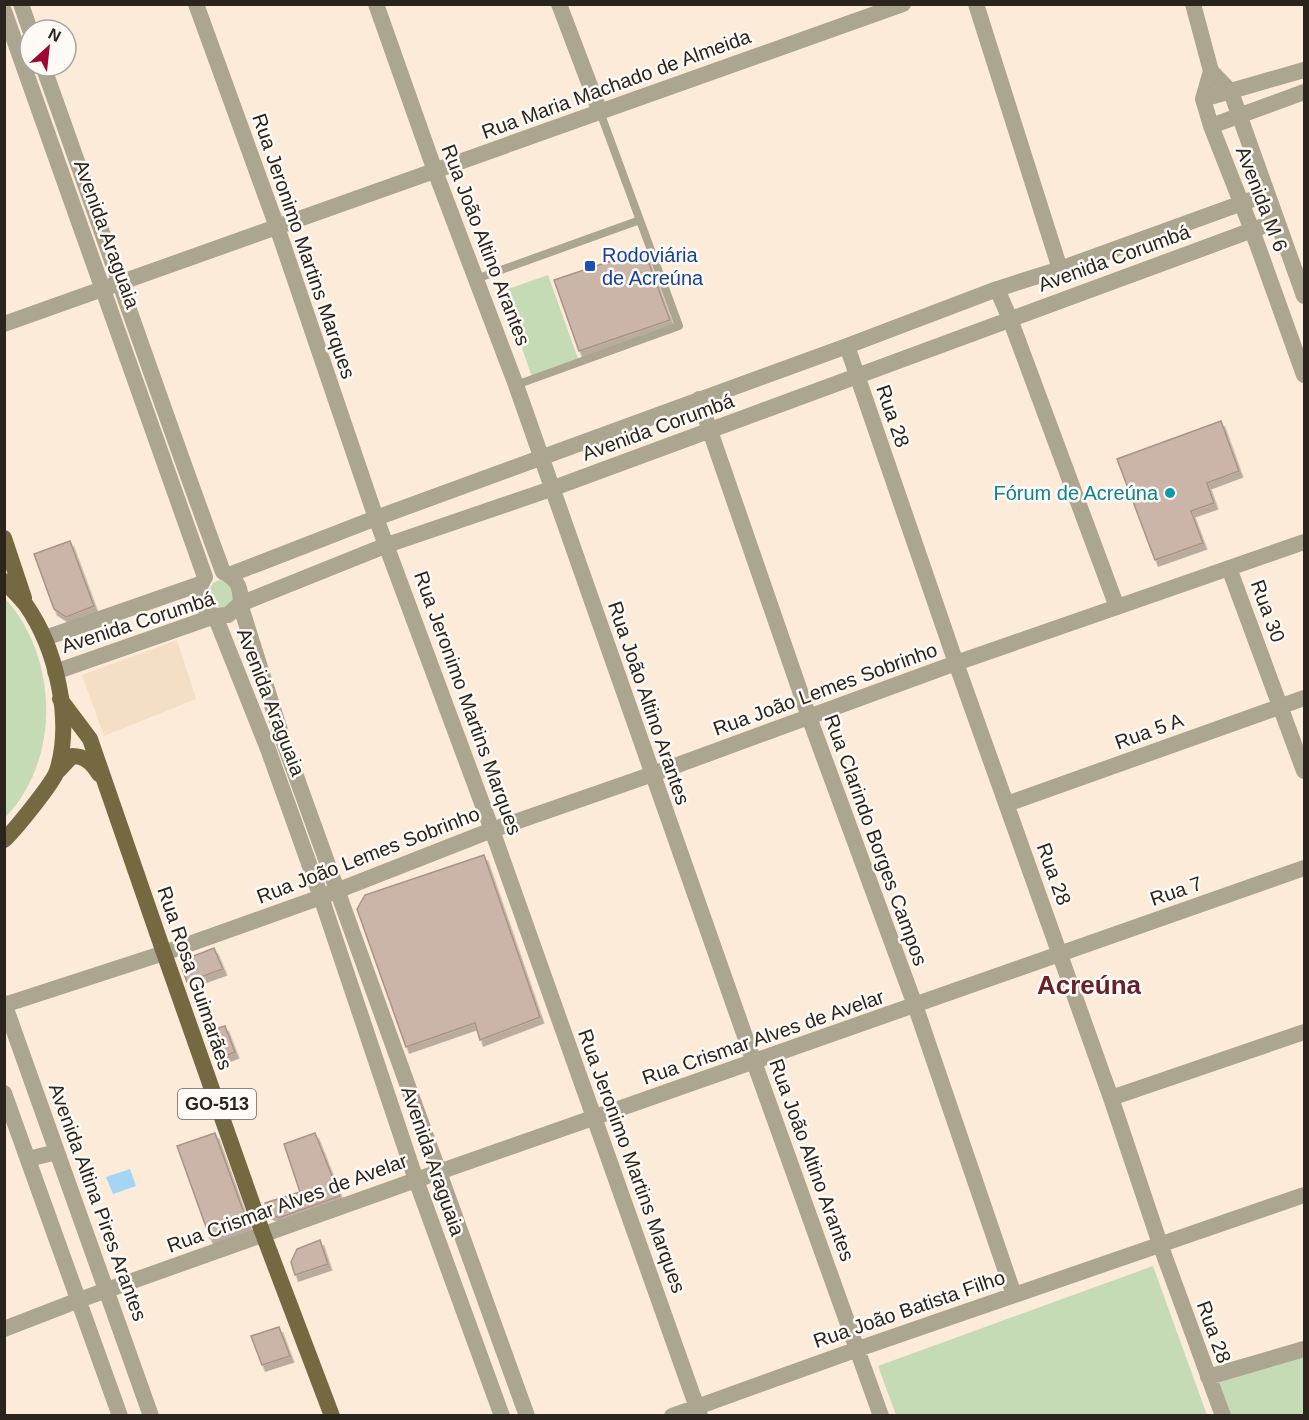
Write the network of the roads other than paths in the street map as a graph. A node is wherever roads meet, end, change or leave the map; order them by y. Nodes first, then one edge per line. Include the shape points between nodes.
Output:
1 (196, 4) edge
2 (376, 4) edge
3 (559, 4) edge
4 (903, 4) edge
5 (976, 4) edge
6 (1192, 4) edge
7 (4, 11) edge
8 (1305, 70) edge
9 (1211, 72) junction
10 (47, 78) edge
11 (1231, 92) junction
12 (1305, 92) edge
13 (1203, 99) junction
14 (600, 112) junction
15 (1239, 117) junction
16 (1211, 126) junction
17 (71, 143) junction
18 (53, 148) junction
19 (435, 171) junction
20 (1268, 194) junction
21 (1241, 203) junction
22 (640, 220) junction
23 (1277, 221) junction
24 (277, 227) junction
25 (1252, 230) junction
26 (1060, 269) junction
27 (476, 279) junction
28 (121, 283) junction
29 (104, 289) junction
30 (997, 289) junction
31 (1305, 296) edge
32 (1010, 319) junction
33 (4, 324) edge
34 (847, 346) junction
35 (1305, 375) edge
36 (857, 376) junction
37 (516, 385) junction
38 (699, 399) junction
39 (709, 430) junction
40 (162, 432) junction
41 (540, 457) junction
42 (551, 489) junction
43 (376, 518) junction
44 (4, 538) edge
45 (1305, 542) edge
46 (387, 545) junction
47 (1229, 568) junction
48 (226, 574) junction
49 (4, 581) edge
50 (202, 581) junction
51 (240, 604) junction
52 (26, 605) junction
53 (1117, 607) junction
54 (215, 616) junction
55 (45, 638) junction
56 (956, 663) junction
57 (56, 672) junction
58 (1305, 698) edge
59 (60, 699) junction
60 (1281, 706) junction
61 (809, 717) junction
62 (284, 743) junction
63 (268, 749) junction
64 (1305, 771) edge
65 (56, 773) junction
66 (653, 774) junction
67 (108, 790) junction
68 (1007, 804) junction
69 (492, 830) junction
70 (4, 840) edge
71 (1305, 868) edge
72 (338, 890) junction
73 (321, 897) junction
74 (164, 953) junction
75 (1061, 954) junction
76 (5, 1004) edge
77 (915, 1005) junction
78 (388, 1030) junction
79 (1305, 1032) edge
80 (368, 1037) junction
81 (754, 1062) junction
82 (4, 1093) edge
83 (1111, 1098) junction
84 (594, 1118) junction
85 (57, 1152) junction
86 (28, 1159) junction
87 (439, 1171) junction
88 (416, 1180) junction
89 (1305, 1195) edge
90 (263, 1234) junction
91 (1160, 1244) junction
92 (107, 1290) junction
93 (1014, 1294) junction
94 (79, 1300) junction
95 (492, 1318) junction
96 (470, 1327) junction
97 (4, 1329) edge
98 (858, 1349) junction
99 (1305, 1349) edge
100 (1208, 1377) junction
101 (698, 1411) edge
102 (120, 1416) edge
103 (152, 1416) edge
104 (332, 1416) edge
105 (502, 1416) edge
106 (527, 1416) edge
107 (672, 1416) edge
108 (881, 1416) edge
109 (1223, 1416) edge

1 - 24 street, Rua Jeronimo Martins Marques
2 - 19 street, Rua João Altino Arantes
3 - 14 street
4 - 14 street, Rua Maria Machado de Almeida
5 - 26 street
6 - 9 street, Avenida M 6
7 - 18 street, Avenida Araguaia
8 - 11 street
9 - 11 street, Avenida M 6
9 - 13 street
10 - 17 street, Avenida Araguaia
11 - 13 street
11 - 15 street, Avenida M 6
12 - 15 street
13 - 16 street, Avenida M 6
14 - 19 street, Rua Maria Machado de Almeida
14 - 22 lane
15 - 16 street
15 - 20 street, Avenida M 6
16 - 21 street, Avenida M 6
17 - 18 street
17 - 28 street, Avenida Araguaia
18 - 29 street, Avenida Araguaia
19 - 24 street, Rua Maria Machado de Almeida
19 - 27 street, Rua João Altino Arantes
20 - 21 street, Avenida Corumbá
20 - 23 street, Avenida M 6
21 - 25 street, Avenida M 6
21 - 26 street, Avenida Corumbá
22 - 27 lane
22 - 37 lane via 679,326
23 - 25 street, Avenida Corumbá
23 - 31 street, Avenida M 6
24 - 28 street, Rua Maria Machado de Almeida
24 - 43 street, Rua Jeronimo Martins Marques
25 - 32 street, Avenida Corumbá
25 - 35 street, Avenida M 6
26 - 30 street, Avenida Corumbá
27 - 37 street, Rua João Altino Arantes
28 - 29 street, Rua Maria Machado de Almeida
28 - 40 street, Avenida Araguaia
29 - 33 street, Rua Maria Machado de Almeida
29 - 40 street, Avenida Araguaia
30 - 32 street
30 - 34 street, Avenida Corumbá
32 - 36 street, Avenida Corumbá
32 - 53 street
34 - 36 street, Rua 28
34 - 38 street, Avenida Corumbá
36 - 39 street, Avenida Corumbá
36 - 56 street, Rua 28
37 - 41 street, Rua João Altino Arantes
38 - 39 street, Rua Clarindo Borges Campos
38 - 41 street, Avenida Corumbá
39 - 42 street, Avenida Corumbá
39 - 61 street, Rua Clarindo Borges Campos
40 - 48 street, Avenida Araguaia
40 - 50 street, Avenida Araguaia
41 - 42 street, Rua João Altino Arantes
41 - 43 street, Avenida Corumbá
42 - 46 street, Avenida Corumbá
42 - 66 street, Rua João Altino Arantes
43 - 46 street, Rua Jeronimo Martins Marques
43 - 48 street, Avenida Corumbá
44 - 52 main road
45 - 47 street, Rua João Lemes Sobrinho
46 - 51 street, Avenida Corumbá
46 - 69 street, Rua Jeronimo Martins Marques
47 - 53 street, Rua João Lemes Sobrinho
47 - 60 street, Rua 30
48 - 50 street, Avenida Corumbá via 215,572
48 - 51 street, Avenida Araguaia via 240,587
49 - 52 main road
50 - 54 street, Avenida Araguaia via 202,606
50 - 55 street, Avenida Corumbá
51 - 54 street, Avenida Corumbá via 228,615
51 - 62 street, Avenida Araguaia
52 - 55 main road
53 - 56 street, Rua João Lemes Sobrinho
54 - 57 street, Avenida Corumbá
54 - 63 street, Avenida Araguaia
55 - 57 main road
56 - 61 street, Rua João Lemes Sobrinho
56 - 68 street, Rua 28
57 - 59 main road
58 - 60 street, Rua 5 A
59 - 65 main road via 64,736
59 - 67 main road, Rua Rosa Guimarães / GO-513 via 90,739
60 - 64 street, Rua 30
60 - 68 street, Rua 5 A
61 - 66 street, Rua João Lemes Sobrinho
61 - 77 street, Rua Clarindo Borges Campos
62 - 63 street
62 - 72 street, Avenida Araguaia
63 - 73 street, Avenida Araguaia
65 - 67 main road, Rua Rosa Guimarães / GO-513 via 72,756 80,756 92,763
65 - 70 main road
66 - 69 street, Rua João Lemes Sobrinho
66 - 81 street, Rua João Altino Arantes
67 - 74 main road, Rua Rosa Guimarães / GO-513
68 - 75 street, Rua 28
69 - 72 street, Rua João Lemes Sobrinho
69 - 84 street, Rua Jeronimo Martins Marques
71 - 75 street, Rua 7
72 - 73 street, Rua João Lemes Sobrinho
72 - 78 street, Avenida Araguaia
73 - 74 street, Rua João Lemes Sobrinho
73 - 80 street, Avenida Araguaia
74 - 76 street, Rua João Lemes Sobrinho
74 - 90 main road, Rua Rosa Guimarães / GO-513
75 - 77 street, Rua Crismar Alves de Avelar
75 - 83 street, Rua 28
76 - 85 street, Avenida Altina Pires Arantes
77 - 81 street, Rua Crismar Alves de Avelar
77 - 93 street, Rua Clarindo Borges Campos
78 - 80 street
78 - 87 street, Avenida Araguaia
79 - 83 street
80 - 88 street, Avenida Araguaia
81 - 84 street, Rua Crismar Alves de Avelar
81 - 98 street, Rua João Altino Arantes
82 - 86 street
83 - 91 street, Rua 28
84 - 87 street, Rua Crismar Alves de Avelar
84 - 101 street, Rua Jeronimo Martins Marques
85 - 86 street
85 - 92 street, Avenida Altina Pires Arantes
86 - 94 street
87 - 88 street, Rua Crismar Alves de Avelar
87 - 95 street, Avenida Araguaia
88 - 90 street, Rua Crismar Alves de Avelar
88 - 96 street, Avenida Araguaia
89 - 91 street, Rua João Batista Filho
90 - 92 street, Rua Crismar Alves de Avelar
90 - 104 main road, Rua Rosa Guimarães / GO-513
91 - 93 street, Rua João Batista Filho
91 - 100 street, Rua 28
92 - 94 street, Rua Crismar Alves de Avelar
92 - 103 street, Avenida Altina Pires Arantes
93 - 98 street, Rua João Batista Filho
94 - 97 street, Rua Crismar Alves de Avelar
94 - 102 street
95 - 96 street
95 - 106 street, Avenida Araguaia
96 - 105 street, Avenida Araguaia
98 - 101 street, Rua João Batista Filho
98 - 108 street, Rua João Altino Arantes
99 - 100 street
100 - 109 street, Rua 28
101 - 107 street, Rua João Batista Filho

